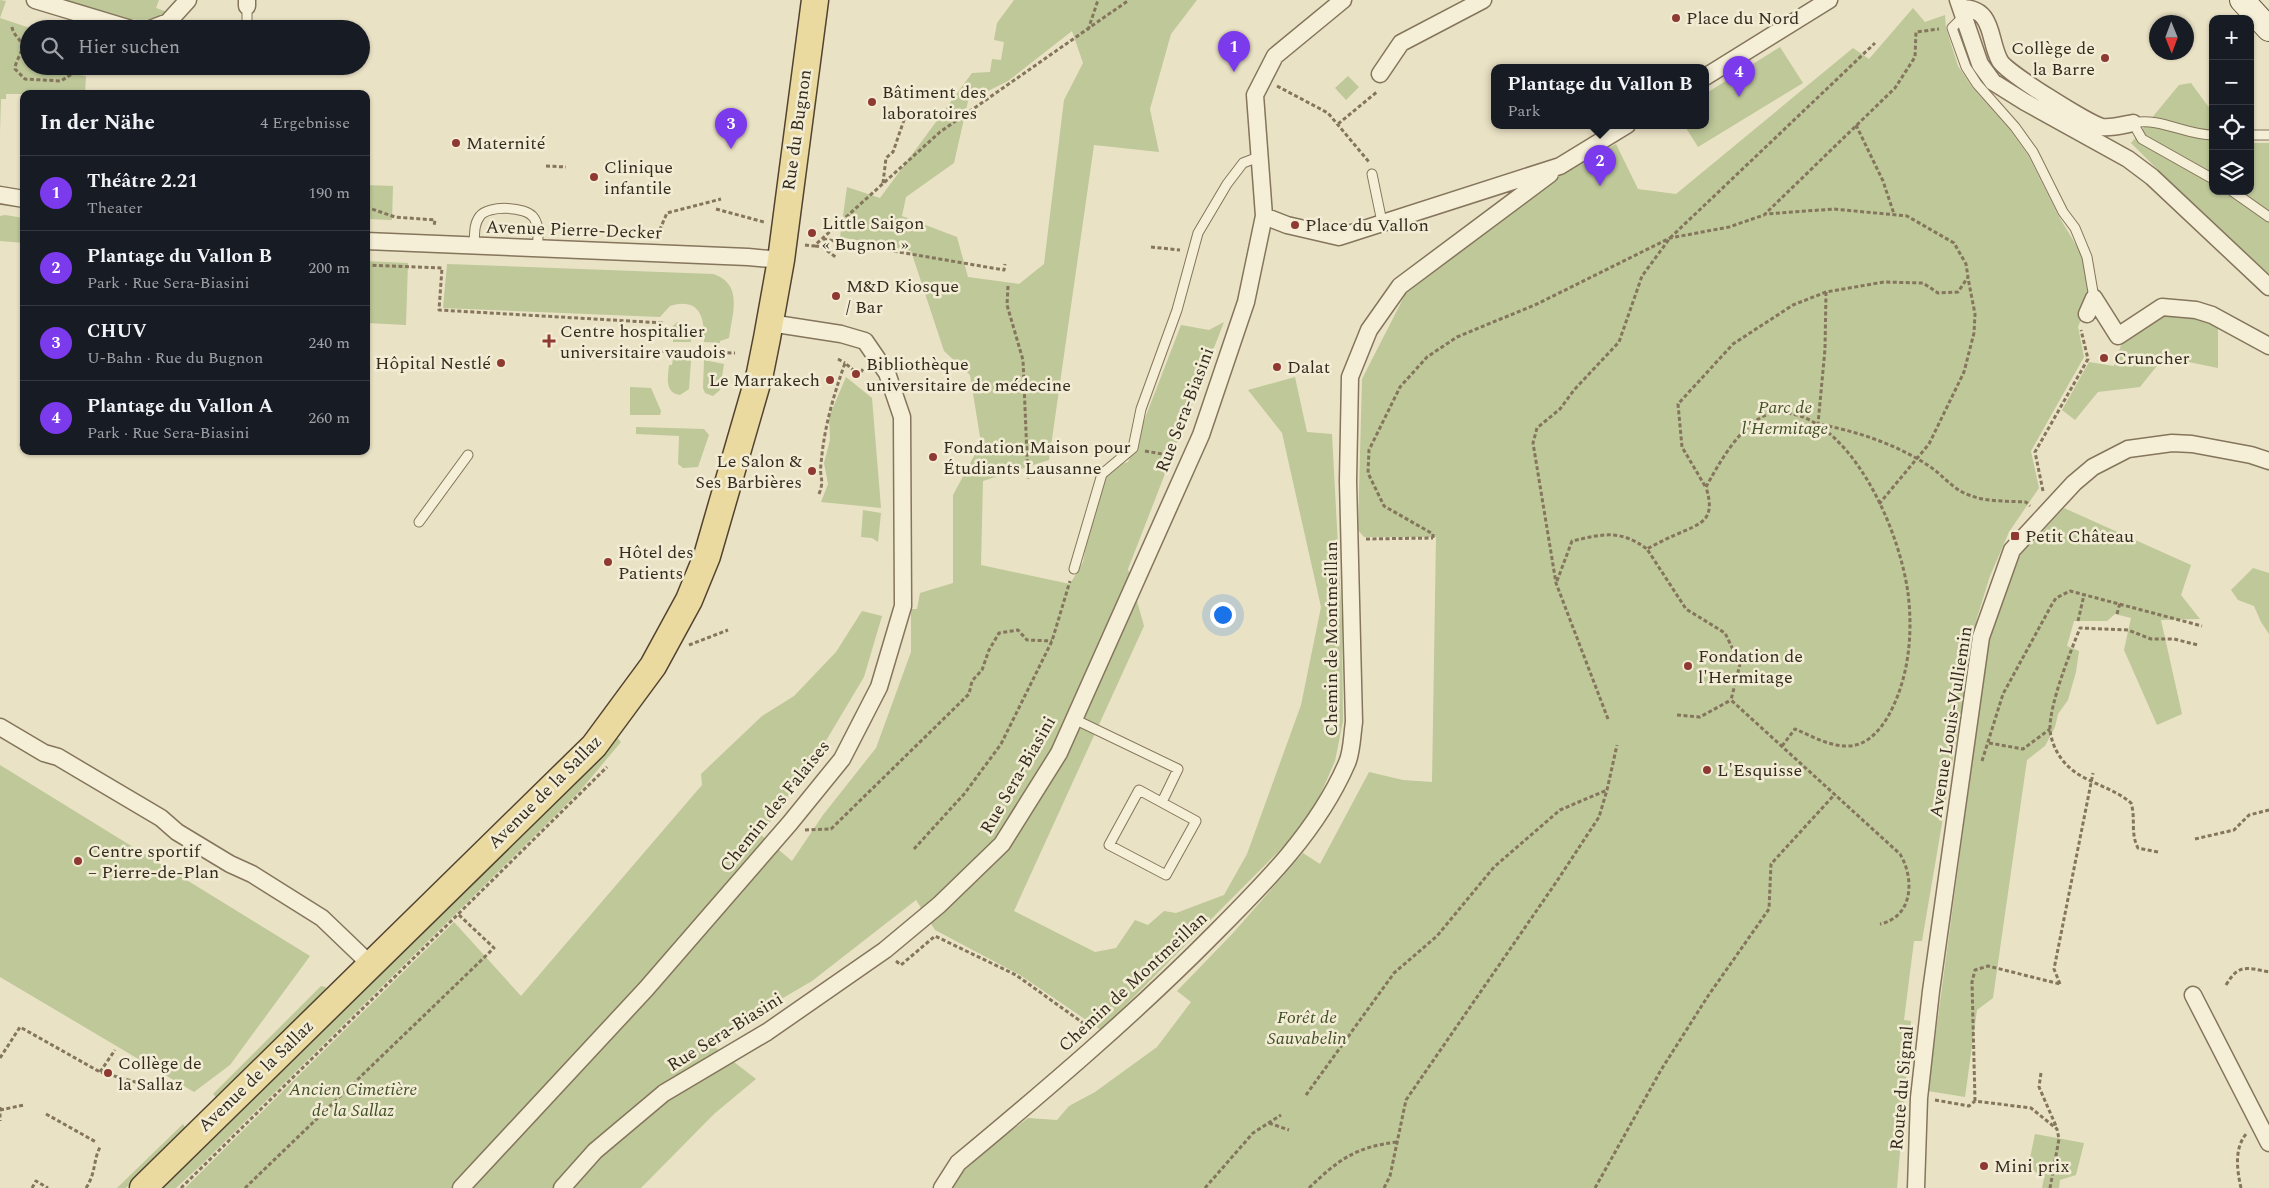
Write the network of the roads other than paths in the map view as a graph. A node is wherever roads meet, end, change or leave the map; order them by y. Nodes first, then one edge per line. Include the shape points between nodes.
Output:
1 (35, 0) edge
2 (188, 0) edge
3 (815, 0) edge
4 (1343, 0) edge
5 (1483, 0) edge
6 (1829, 0) edge
7 (2242, 0) edge
8 (247, 3) edge
9 (1956, 16) edge
10 (101, 20) edge
11 (170, 20) edge
12 (247, 20) edge
13 (2269, 29) edge
14 (1380, 74) road end
15 (1709, 74) edge
16 (2133, 123) junction
17 (1620, 129) edge
18 (2254, 134) edge
19 (2209, 135) edge
20 (2269, 135) edge
21 (1261, 156) junction
22 (1560, 166) junction
23 (1372, 174) road end
24 (2209, 177) edge
25 (0, 195) edge
26 (2238, 195) edge
27 (20, 198) edge
28 (1264, 216) junction
29 (2269, 217) edge
30 (1386, 221) junction
31 (370, 241) edge
32 (474, 246) junction
33 (537, 249) junction
34 (788, 252) junction
35 (2269, 287) edge
36 (2094, 298) junction
37 (2087, 314) road end
38 (770, 323) junction
39 (2269, 346) edge
40 (468, 455) dead end
41 (2269, 461) edge
42 (419, 522) dead end
43 (1074, 569) road end
44 (1074, 719) junction
45 (0, 727) edge
46 (1162, 802) junction
47 (370, 964) junction
48 (1931, 991) joint
49 (2193, 995) dead end
50 (2269, 1143) edge
51 (142, 1188) edge
52 (461, 1188) edge
53 (562, 1188) edge
54 (942, 1188) edge
55 (1916, 1188) edge

1 - 10 street
2 - 11 street
3 - 34 main road, Rue du Bugnon
4 - 21 street via 1275,56 1255,96
5 - 14 street via 1401,43
6 - 15 street
7 - 13 main road
8 - 12 lane
9 - 16 street via 1971,8 1984,18 2000,61 2016,76 2095,124 2112,127
9 - 35 street via 1980,64 1993,82 2128,159 2152,177
9 - 36 lane via 1966,67 2033,152 2063,212 2075,228 2087,257
16 - 19 lane via 2145,120 2194,134
16 - 24 lane via 2142,139
17 - 22 street
18 - 20 lane
21 - 28 street
21 - 43 lane via 1243,164 1198,233 1177,310 1142,409 1132,448 1102,474
22 - 30 street
22 - 54 street, Chemin de Montmeillan via 1400,286 1369,330 1350,376 1348,481 1354,722 1348,761 1323,810 1295,847 1238,910 1153,996 958,1163
23 - 30 lane
25 - 27 street
26 - 29 lane
28 - 30 street via 1339,237
28 - 44 street, Rue Sera-Biasini via 1240,320 1201,435
31 - 32 street, Avenue Pierre-Decker
32 - 33 street, Avenue Pierre-Decker
32 - 33 lane via 475,225 486,210 494,209 528,212 538,227
33 - 34 street, Avenue Pierre-Decker via 738,256
34 - 38 main road, Avenue de la Sallaz
36 - 37 street
36 - 39 street via 2118,336 2162,307 2212,315
38 - 47 main road, Avenue de la Sallaz via 760,373 707,556 673,632 653,666 594,746
38 - 52 street, Chemin des Falaises via 841,334 864,341 886,373 902,417 904,606 879,687 842,759 790,824 646,989
40 - 42 lane
41 - 48 street, Avenue Louis-Vulliemin via 2192,444 2128,449 2108,458 2074,483 2012,550 1980,637
44 - 46 lane via 1178,769
44 - 53 street, Rue Sera-Biasini via 1058,753 1002,844 939,905 885,950 767,1032 664,1093 595,1151
45 - 47 street via 152,813 177,832 314,913
46 - 46 lane via 1139,790 1109,844 1166,875 1196,820
47 - 51 main road, Avenue de la Sallaz
48 - 55 street, Route du Signal via 1919,1098
49 - 50 street

